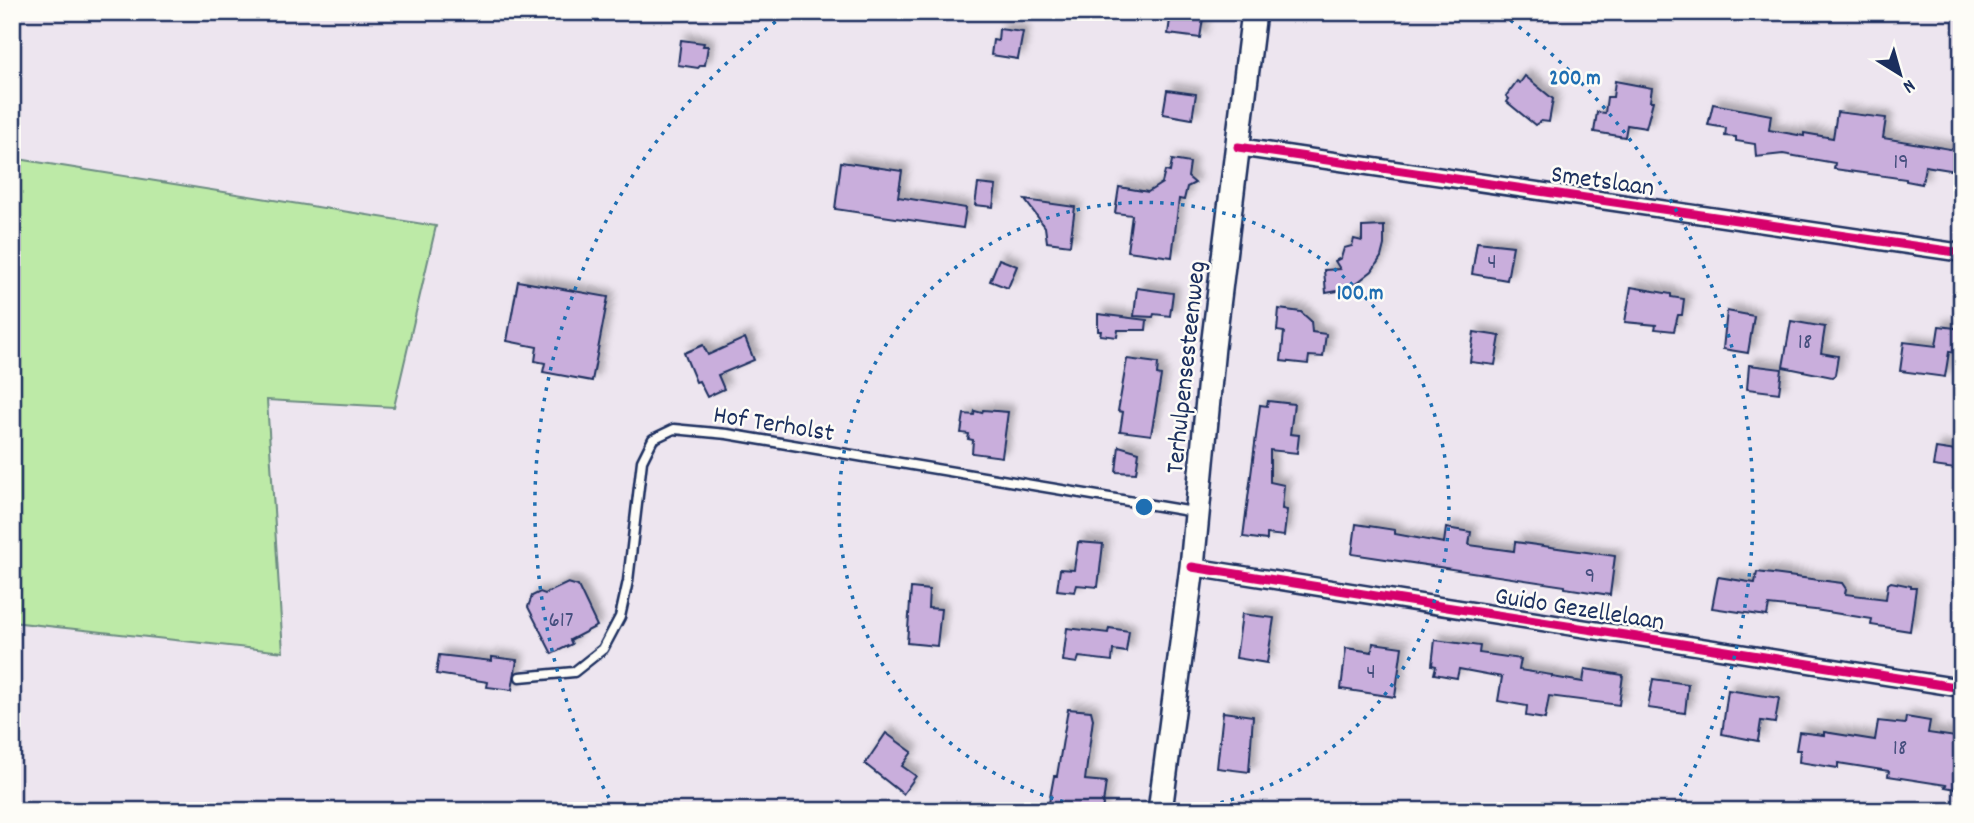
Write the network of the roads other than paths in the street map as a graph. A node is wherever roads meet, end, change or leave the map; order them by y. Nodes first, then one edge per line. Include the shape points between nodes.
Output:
1 (1254, 12) edge
2 (1238, 147) junction
3 (1962, 253) edge
4 (1197, 512) junction
5 (1192, 567) junction
6 (520, 677) dead end
7 (1962, 688) edge
8 (1160, 811) edge

1 - 2 main road, Terhulpensesteenweg
2 - 3 street, Smetslaan
2 - 4 main road, Terhulpensesteenweg
4 - 5 main road, Terhulpensesteenweg
4 - 6 lane, Hof Terholst via 674,429 653,439 642,461 628,581 620,617 603,649 574,672
5 - 7 street, Guido Gezellelaan
5 - 8 main road, Terhulpensesteenweg

